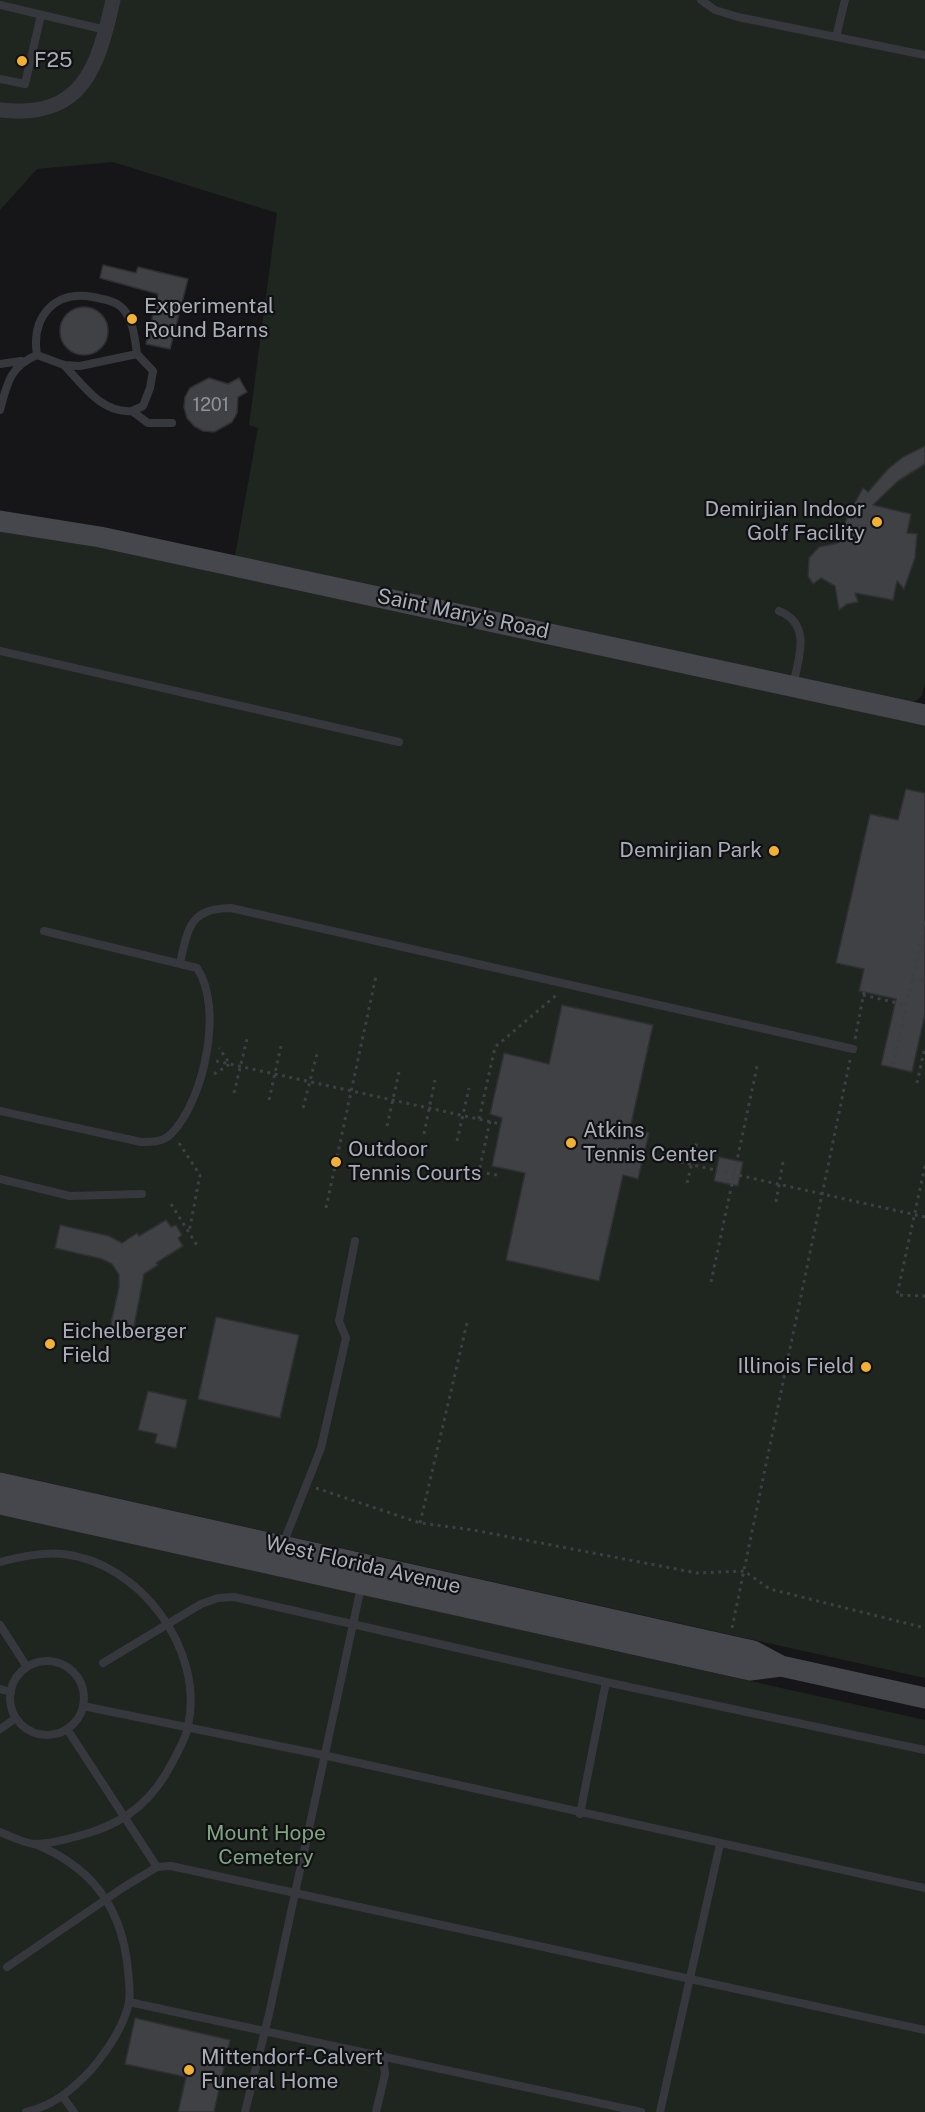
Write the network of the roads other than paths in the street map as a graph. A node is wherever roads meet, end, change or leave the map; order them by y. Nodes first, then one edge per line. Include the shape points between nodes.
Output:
1 (113, 0) edge
2 (701, 0) edge
3 (845, 0) edge
4 (0, 5) edge
5 (41, 15) junction
6 (106, 30) junction
7 (836, 37) junction
8 (925, 55) edge
9 (0, 79) edge
10 (0, 110) edge
11 (137, 354) junction
12 (37, 355) junction
13 (21, 361) junction
14 (0, 364) edge
15 (64, 365) junction
16 (0, 410) edge
17 (132, 411) junction
18 (172, 423) dead end
19 (0, 521) edge
20 (779, 610) dead end
21 (0, 651) edge
22 (793, 687) junction
23 (925, 715) edge
24 (399, 742) dead end
25 (44, 931) dead end
26 (180, 963) junction
27 (853, 1049) road end
28 (0, 1111) edge
29 (0, 1179) edge
30 (142, 1194) dead end
31 (355, 1241) dead end
32 (0, 1483) edge
33 (0, 1504) edge
34 (280, 1556) junction
35 (0, 1562) edge
36 (362, 1584) junction
37 (167, 1623) junction
38 (353, 1624) junction
39 (0, 1625) edge
40 (727, 1646) junction
41 (103, 1663) dead end
42 (27, 1668) junction
43 (606, 1682) junction
44 (0, 1689) edge
45 (11, 1692) junction
46 (925, 1698) edge
47 (83, 1707) junction
48 (16, 1718) junction
49 (188, 1727) junction
50 (0, 1729) edge
51 (67, 1729) junction
52 (925, 1750) edge
53 (323, 1755) junction
54 (580, 1814) junction
55 (125, 1818) junction
56 (1, 1833) edge
57 (35, 1844) junction
58 (720, 1844) junction
59 (157, 1867) junction
60 (925, 1888) edge
61 (294, 1893) junction
62 (107, 1899) junction
63 (7, 1967) dead end
64 (689, 1980) junction
65 (129, 2002) junction
66 (925, 2030) edge
67 (264, 2031) junction
68 (383, 2055) junction
69 (63, 2097) junction
70 (27, 2112) edge
71 (74, 2112) edge
72 (244, 2112) edge
73 (376, 2112) edge
74 (641, 2112) edge
75 (660, 2112) edge

1 - 6 street
2 - 7 lane via 738,18
3 - 7 lane
4 - 5 lane
5 - 6 lane
5 - 9 lane via 25,84
6 - 10 street via 93,69 70,95 35,112
7 - 8 lane
11 - 12 lane via 132,326 121,306 83,295 52,303 45,310 37,324
11 - 15 lane via 80,366
11 - 17 lane via 153,371 143,406
12 - 13 lane
12 - 15 lane
13 - 14 lane
13 - 16 lane via 10,377
15 - 17 lane via 107,408
17 - 18 lane via 148,423
19 - 22 main road, Saint Mary's Road via 100,537
20 - 22 lane via 799,627 802,642
21 - 24 lane
22 - 23 main road, Saint Mary's Road
25 - 26 lane
26 - 27 lane via 186,935 196,916 213,908 231,908
26 - 28 lane via 197,968 204,978 210,1028 205,1059 185,1115 170,1135 157,1142 141,1142
29 - 30 lane via 70,1196
31 - 34 lane via 339,1321 346,1338 321,1448
32 - 34 main road, West Florida Avenue
33 - 34 main road, West Florida Avenue
34 - 36 main road, West Florida Avenue
34 - 40 main road, West Florida Avenue
35 - 37 lane via 52,1553 89,1560 130,1581
36 - 38 lane
36 - 40 main road, West Florida Avenue
37 - 38 lane via 209,1601 234,1597
37 - 41 lane
37 - 49 lane via 190,1685
38 - 43 lane
38 - 53 lane
39 - 42 lane
40 - 46 main road via 753,1651 781,1666
42 - 45 lane via 20,1673
42 - 47 lane via 41,1662 64,1665 81,1682
43 - 52 lane
43 - 54 lane
44 - 45 lane
45 - 48 lane
47 - 49 lane
47 - 51 lane
48 - 50 lane
48 - 51 lane via 36,1733 48,1735
49 - 53 lane
49 - 55 lane via 153,1793
51 - 55 lane
53 - 54 lane
53 - 61 lane
54 - 58 lane
55 - 57 lane via 78,1836
55 - 59 lane
56 - 57 lane
57 - 62 lane via 76,1867
58 - 60 lane
58 - 64 lane
59 - 61 lane via 171,1866
59 - 62 lane
61 - 64 lane
61 - 67 lane
62 - 63 lane
62 - 65 lane via 124,1943
64 - 66 lane
64 - 75 lane
65 - 67 lane
65 - 69 lane via 118,2031 100,2059
67 - 68 lane
67 - 72 lane
68 - 73 lane via 385,2074
68 - 74 lane
69 - 70 lane
69 - 71 lane

